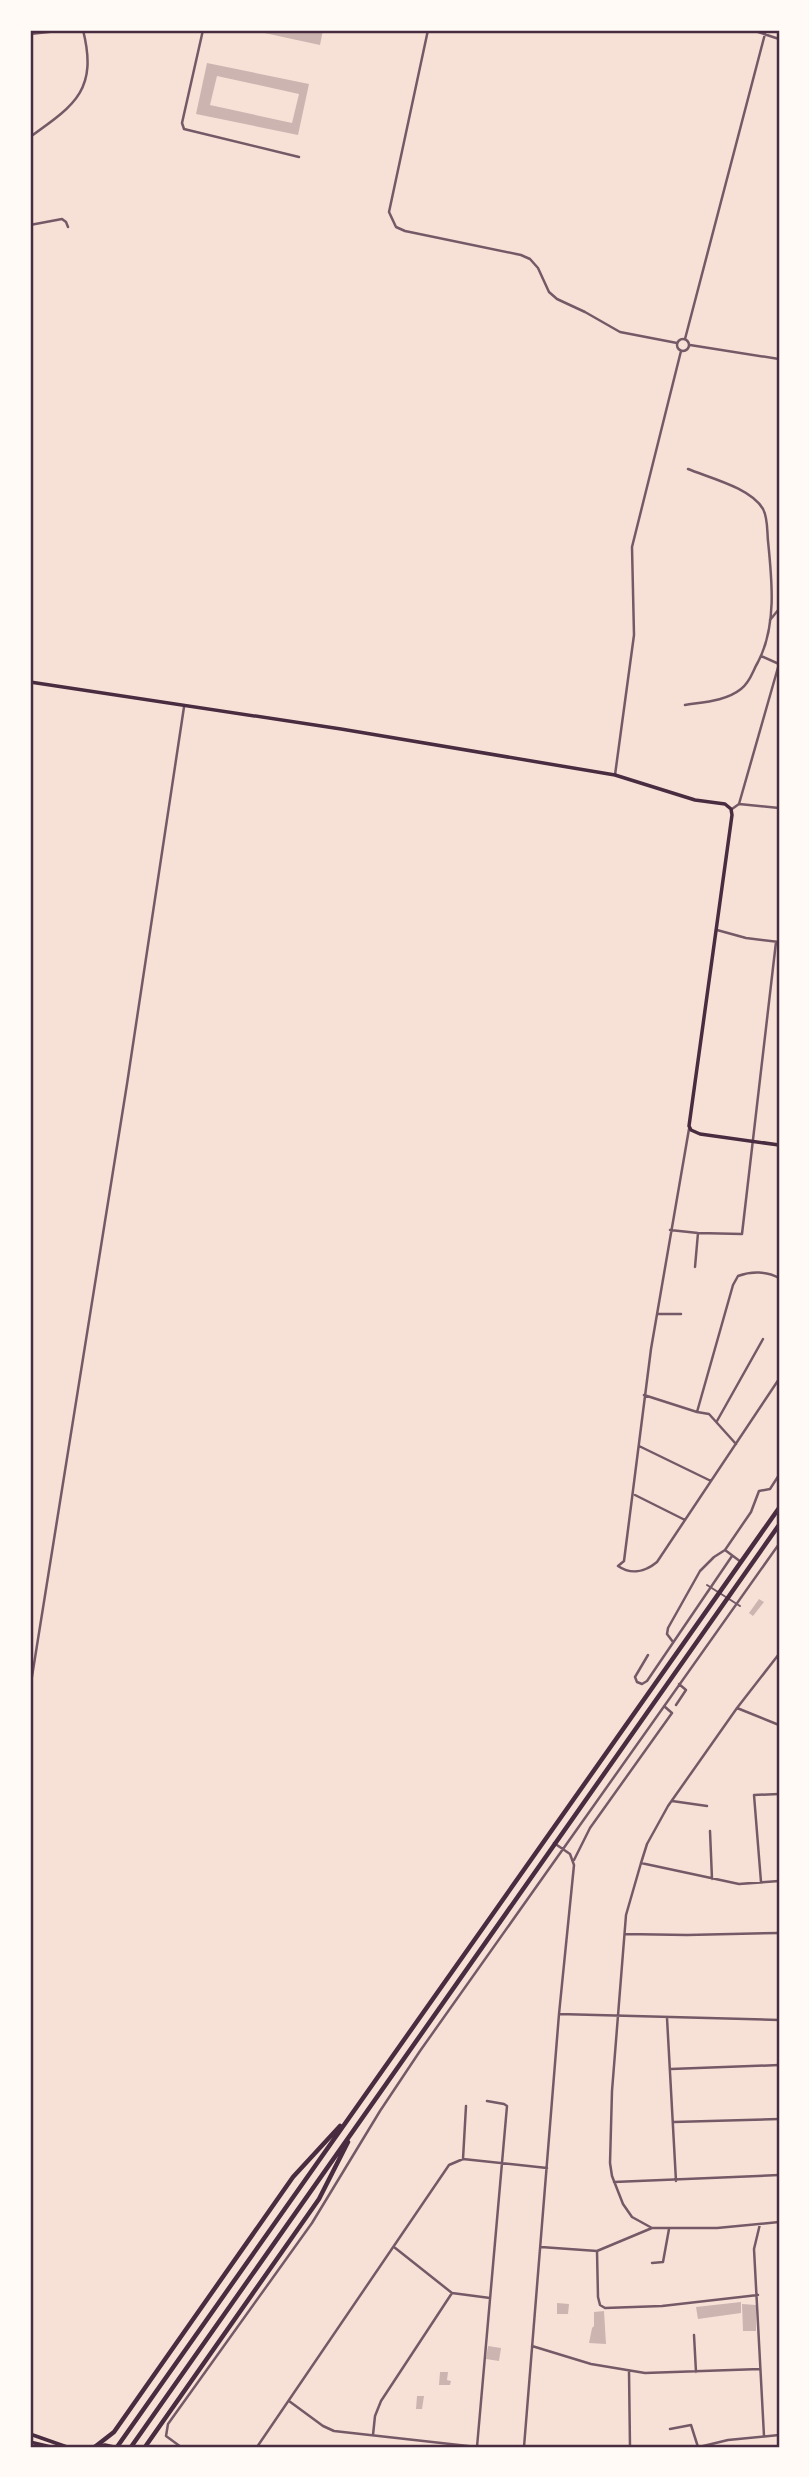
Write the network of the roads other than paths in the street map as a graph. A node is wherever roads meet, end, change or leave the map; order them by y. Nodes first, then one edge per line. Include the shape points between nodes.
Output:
1 (67, 30) edge
2 (83, 30) edge
3 (203, 30) edge
4 (428, 30) edge
5 (752, 30) edge
6 (765, 32) edge
7 (30, 34) edge
8 (779, 39) edge
9 (30, 137) edge
10 (299, 157) dead end
11 (30, 225) edge
12 (68, 227) dead end
13 (685, 339) junction
14 (677, 343) junction
15 (690, 345) junction
16 (681, 351) junction
17 (779, 359) edge
18 (688, 469) dead end
19 (779, 609) edge
20 (771, 620) junction
21 (761, 656) junction
22 (779, 664) edge
23 (30, 682) edge
24 (685, 705) dead end
25 (185, 706) junction
26 (615, 775) junction
27 (739, 804) junction
28 (779, 808) edge
29 (731, 809) junction
30 (716, 930) junction
31 (778, 942) edge
32 (689, 1128) junction
33 (752, 1142) junction
34 (779, 1145) edge
35 (670, 1230) junction
36 (698, 1233) junction
37 (695, 1267) dead end
38 (779, 1278) edge
39 (657, 1314) junction
40 (681, 1314) dead end
41 (763, 1339) dead end
42 (779, 1379) edge
43 (644, 1395) junction
44 (697, 1412) junction
45 (717, 1421) junction
46 (736, 1444) junction
47 (639, 1446) junction
48 (779, 1475) edge
49 (711, 1481) junction
50 (634, 1494) junction
51 (779, 1508) edge
52 (685, 1520) junction
53 (779, 1525) edge
54 (779, 1544) edge
55 (725, 1550) junction
56 (733, 1556) junction
57 (741, 1562) junction
58 (707, 1585) dead end
59 (740, 1606) dead end
60 (728, 1615) junction
61 (733, 1618) dead end
62 (673, 1642) junction
63 (779, 1654) edge
64 (648, 1655) dead end
65 (679, 1684) junction
66 (30, 1689) edge
67 (677, 1705) dead end
68 (664, 1706) junction
69 (737, 1708) junction
70 (779, 1725) edge
71 (639, 1741) junction
72 (648, 1747) junction
73 (779, 1794) edge
74 (672, 1801) junction
75 (707, 1806) dead end
76 (710, 1831) dead end
77 (554, 1843) junction
78 (563, 1849) junction
79 (574, 1860) junction
80 (640, 1863) junction
81 (712, 1879) junction
82 (779, 1881) edge
83 (761, 1884) junction
84 (779, 1933) edge
85 (625, 1934) junction
86 (559, 2014) junction
87 (617, 2016) junction
88 (667, 2018) junction
89 (779, 2020) edge
90 (779, 2065) edge
91 (670, 2069) junction
92 (487, 2101) dead end
93 (466, 2106) dead end
94 (352, 2112) junction
95 (779, 2119) edge
96 (674, 2122) junction
97 (352, 2132) junction
98 (463, 2159) junction
99 (501, 2163) junction
100 (547, 2168) junction
101 (779, 2175) edge
102 (676, 2181) junction
103 (614, 2182) junction
104 (779, 2222) edge
105 (760, 2224) junction
106 (652, 2228) junction
107 (669, 2230) junction
108 (394, 2247) junction
109 (541, 2247) junction
110 (597, 2251) junction
111 (652, 2263) dead end
112 (452, 2293) junction
113 (758, 2295) junction
114 (490, 2298) junction
115 (694, 2335) dead end
116 (532, 2346) junction
117 (760, 2369) junction
118 (629, 2371) junction
119 (696, 2372) junction
120 (289, 2401) junction
121 (670, 2429) dead end
122 (30, 2434) edge
123 (373, 2435) junction
124 (779, 2435) edge
125 (764, 2436) junction
126 (728, 2440) junction
127 (30, 2442) edge
128 (93, 2446) edge
129 (51, 2447) edge
130 (67, 2447) edge
131 (116, 2447) edge
132 (131, 2447) edge
133 (145, 2447) edge
134 (181, 2447) edge
135 (257, 2447) edge
136 (477, 2447) edge
137 (524, 2447) edge
138 (630, 2447) edge
139 (699, 2447) edge
140 (727, 2447) edge

1 - 7 street
2 - 9 street via 85,87 69,109
3 - 10 street via 184,129
4 - 14 street via 389,212 396,227 521,255 538,268 557,299 620,332
5 - 6 street
6 - 8 street
6 - 13 street
11 - 12 street via 62,219
13 - 14 street
13 - 15 street
14 - 16 street
15 - 16 street
15 - 17 street
16 - 26 street via 632,547 634,635
18 - 20 street via 732,486 763,509
19 - 20 street
20 - 21 street
21 - 22 street
21 - 24 street via 752,677 733,695
22 - 27 street
23 - 25 main road
25 - 26 main road
25 - 66 street
26 - 29 main road
27 - 28 street
27 - 29 street
29 - 30 main road
30 - 31 street
30 - 32 main road
31 - 33 street
32 - 33 main road
32 - 35 street
33 - 34 main road
33 - 36 street via 742,1234
35 - 36 street
35 - 39 street
36 - 37 street
38 - 44 street via 768,1273 738,1276
39 - 40 street
39 - 43 street
41 - 45 street
42 - 46 street
43 - 44 street
43 - 47 street
44 - 45 street
45 - 46 street
46 - 49 street
47 - 49 street
47 - 50 street
48 - 55 street via 770,1489 757,1494 751,1512
49 - 52 street
50 - 52 street
50 - 52 street via 624,1561 618,1566 632,1572 652,1566
51 - 57 highway
53 - 77 highway
54 - 60 street
55 - 56 street
55 - 62 street via 700,1571 690,1587 668,1628
56 - 57 street
56 - 62 street
57 - 94 highway
58 - 59 street
60 - 61 street
60 - 65 street
62 - 64 street via 642,1684 635,1677
63 - 69 street
65 - 67 street via 686,1690
65 - 68 street
68 - 71 street
68 - 72 street via 672,1713
69 - 70 street
69 - 74 street
71 - 72 street
71 - 78 street
72 - 79 street via 590,1828
73 - 83 street via 754,1795
74 - 75 street
74 - 80 street
76 - 81 street
77 - 78 street
77 - 97 highway
78 - 79 street
78 - 134 street via 397,2084 326,2203 169,2424 166,2436
79 - 86 street
80 - 81 street
80 - 85 street
81 - 83 street
82 - 83 street
84 - 85 street
85 - 87 street
86 - 87 street
86 - 100 street
87 - 88 street
87 - 103 street via 610,2163
88 - 89 street
88 - 91 street
90 - 91 street
91 - 96 street
92 - 99 street via 507,2106
93 - 98 street
94 - 128 highway via 293,2177 114,2432
94 - 131 highway
95 - 96 street
96 - 102 street
97 - 132 highway
97 - 133 highway via 319,2199
98 - 99 street
98 - 108 street via 449,2165
99 - 100 street
99 - 114 street
100 - 109 street
101 - 102 street
102 - 103 street
103 - 106 street via 632,2217
104 - 105 street
105 - 107 street
105 - 113 street via 754,2249
106 - 107 street
106 - 110 street
107 - 111 street via 663,2262
108 - 112 street
108 - 120 street
109 - 110 street
109 - 116 street
110 - 113 street via 598,2297 605,2308
112 - 114 street
112 - 123 street via 381,2402
113 - 117 street
114 - 136 street
115 - 119 street
116 - 118 street
116 - 137 street
117 - 119 street
117 - 125 street
118 - 119 street
118 - 138 street
120 - 123 street via 328,2430
120 - 135 street
121 - 139 street via 691,2425
122 - 130 main road
123 - 136 street
124 - 125 street
125 - 126 street
126 - 139 street
126 - 140 street
127 - 129 main road
128 - 131 main road

